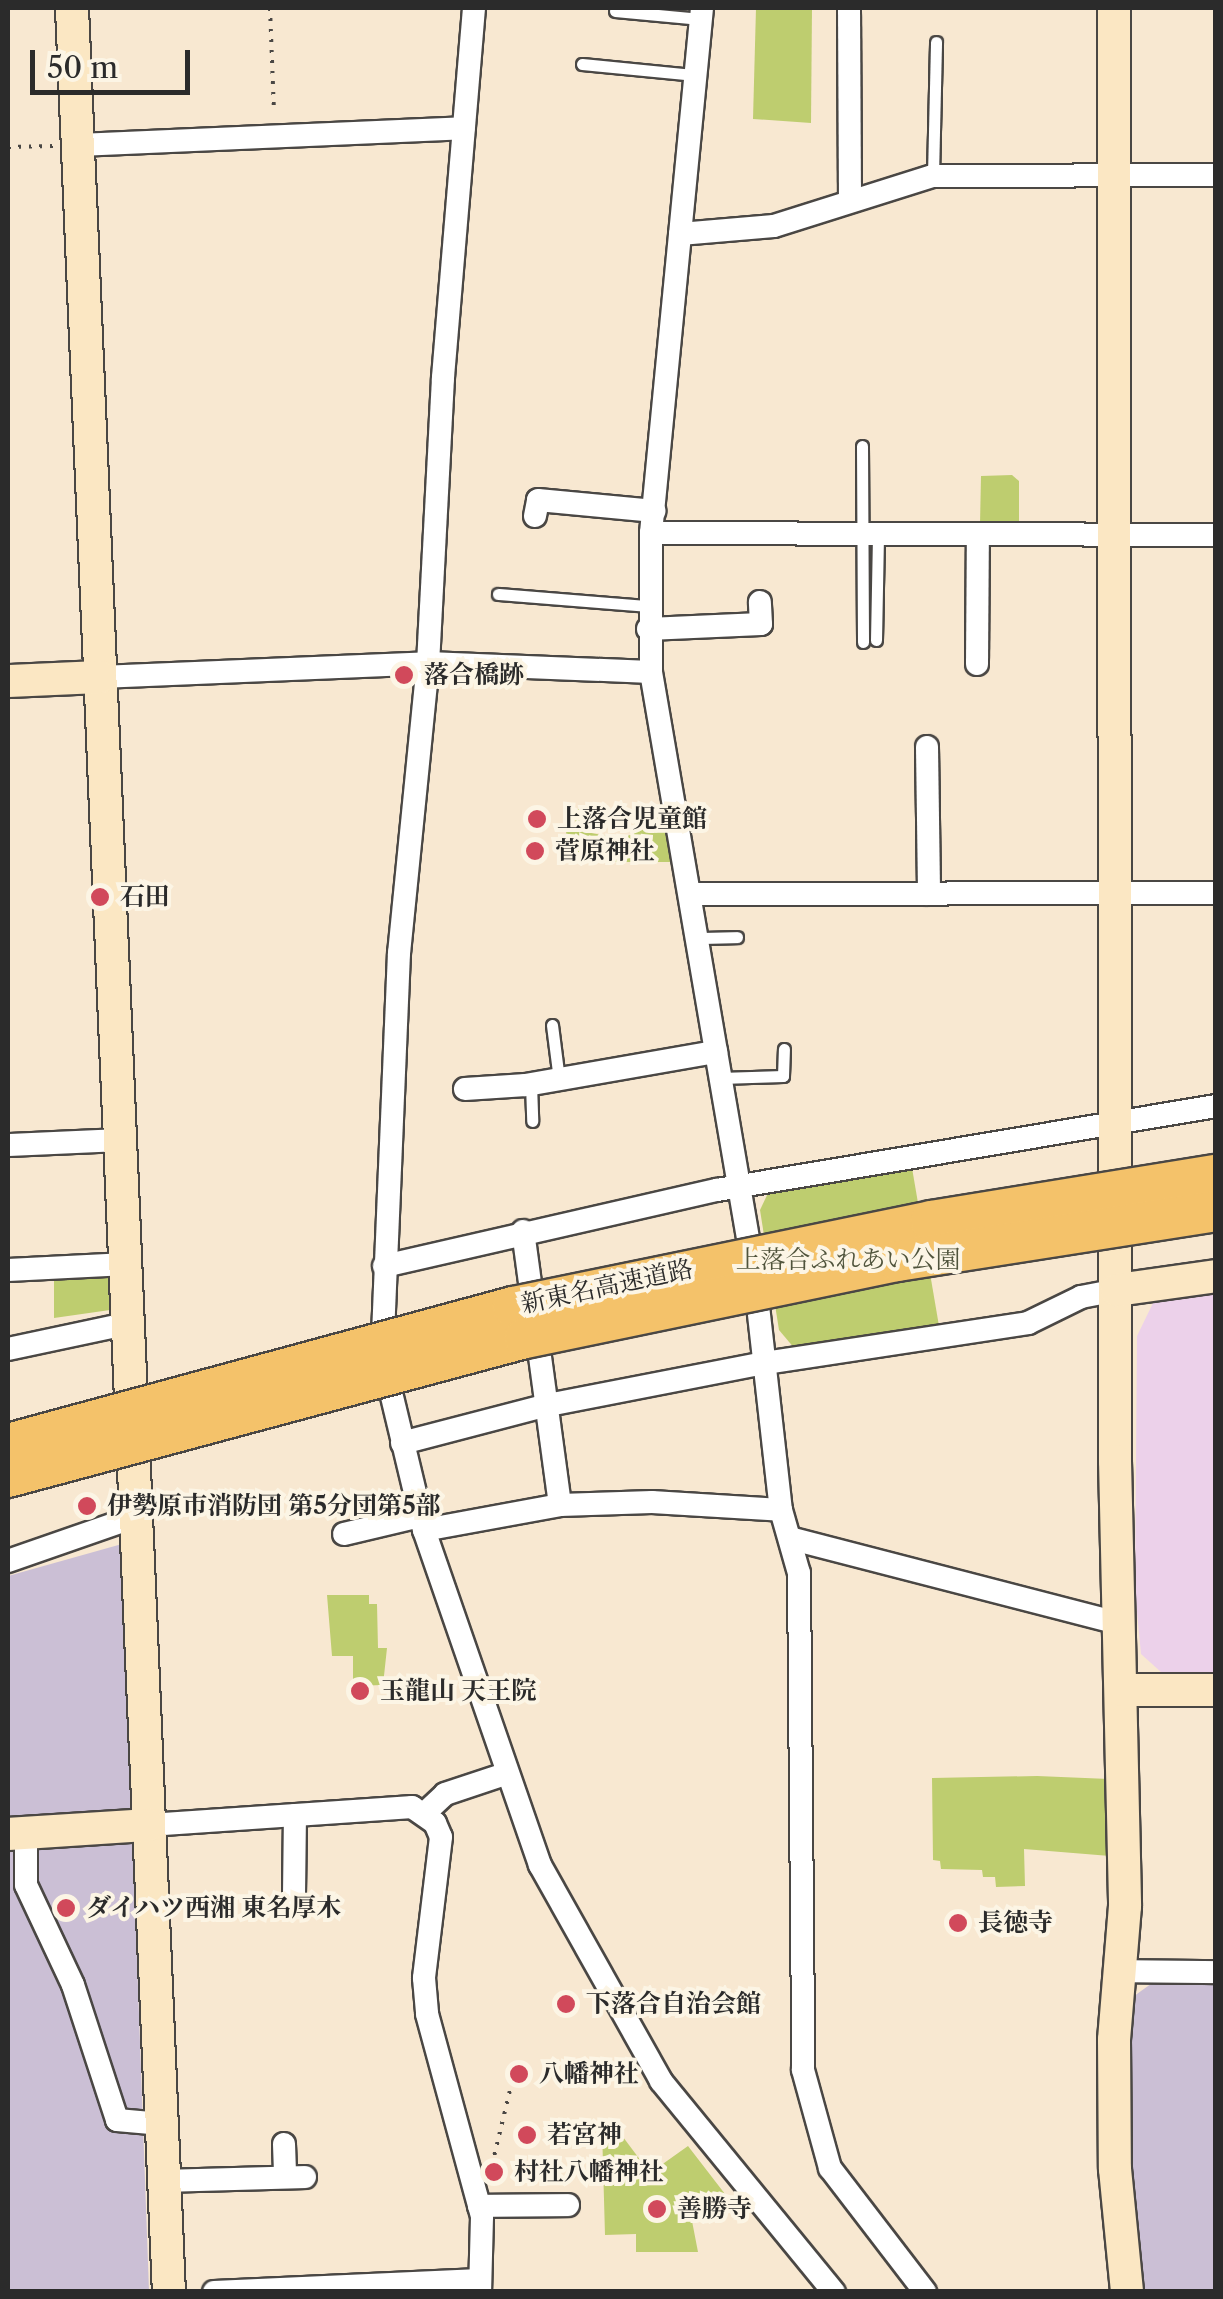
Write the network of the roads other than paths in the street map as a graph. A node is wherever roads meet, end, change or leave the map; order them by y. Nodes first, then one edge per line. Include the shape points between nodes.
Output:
1 (72, 8) edge
2 (474, 8) edge
3 (849, 8) edge
4 (1114, 8) edge
5 (614, 11) dead end
6 (701, 13) edge
7 (936, 42) dead end
8 (582, 64) dead end
9 (695, 75) junction
10 (464, 128) junction
11 (78, 145) junction
12 (1113, 174) junction
13 (1216, 174) edge
14 (933, 176) junction
15 (850, 200) junction
16 (680, 234) junction
17 (862, 446) dead end
18 (537, 500) dead end
19 (652, 522) junction
20 (978, 535) junction
21 (1112, 535) junction
22 (1216, 535) edge
23 (870, 536) junction
24 (498, 594) dead end
25 (648, 618) junction
26 (761, 622) dead end
27 (870, 641) dead end
28 (971, 651) dead end
29 (428, 664) junction
30 (652, 672) junction
31 (100, 677) junction
32 (8, 681) edge
33 (927, 746) dead end
34 (1115, 893) junction
35 (1216, 893) edge
36 (690, 894) junction
37 (929, 894) junction
38 (736, 936) dead end
39 (697, 938) junction
40 (552, 1025) dead end
41 (784, 1049) dead end
42 (716, 1052) junction
43 (720, 1078) junction
44 (559, 1080) junction
45 (531, 1084) junction
46 (464, 1089) dead end
47 (1216, 1106) edge
48 (1114, 1120) junction
49 (532, 1121) dead end
50 (122, 1140) junction
51 (8, 1145) edge
52 (1216, 1175) edge
53 (738, 1186) junction
54 (1216, 1211) edge
55 (1216, 1223) edge
56 (523, 1231) junction
57 (898, 1261) junction
58 (128, 1264) junction
59 (384, 1266) junction
60 (8, 1270) edge
61 (1216, 1276) edge
62 (1117, 1290) junction
63 (130, 1323) junction
64 (8, 1348) edge
65 (764, 1363) junction
66 (548, 1405) junction
67 (402, 1443) junction
68 (8, 1444) edge
69 (8, 1477) edge
70 (560, 1505) junction
71 (781, 1510) junction
72 (137, 1516) junction
73 (422, 1523) junction
74 (352, 1526) dead end
75 (793, 1539) junction
76 (8, 1561) edge
77 (1117, 1624) junction
78 (1121, 1690) junction
79 (1216, 1690) edge
80 (506, 1774) junction
81 (426, 1812) junction
82 (295, 1815) junction
83 (150, 1825) junction
84 (17, 1833) edge
85 (294, 1894) dead end
86 (1118, 1971) junction
87 (1216, 1972) edge
88 (162, 2124) junction
89 (284, 2144) dead end
90 (164, 2181) junction
91 (568, 2205) dead end
92 (479, 2206) junction
93 (480, 2286) edge
94 (169, 2292) edge
95 (214, 2292) edge
96 (834, 2292) edge
97 (925, 2292) edge
98 (1127, 2292) edge

1 - 11 street
2 - 10 street
3 - 15 street
4 - 12 street
5 - 6 lane
6 - 9 street
7 - 14 lane
8 - 9 lane
9 - 16 street
10 - 11 street
10 - 29 street
11 - 31 street
12 - 13 street
12 - 14 street
12 - 21 street
14 - 15 street
15 - 16 street via 774,226
16 - 19 street
17 - 23 lane
18 - 19 street
19 - 23 street
19 - 25 street
20 - 21 street
20 - 23 street
20 - 28 street
21 - 22 street
21 - 34 street
23 - 27 lane
24 - 25 lane
25 - 26 street
25 - 30 street
29 - 30 street
29 - 31 street
29 - 59 street via 399,954
30 - 36 street
31 - 32 street
31 - 50 street
33 - 37 street via 936,781
34 - 35 street
34 - 37 street
34 - 48 street
36 - 37 street
36 - 39 street
38 - 39 lane
39 - 42 street
40 - 44 lane
41 - 43 lane via 783,1076
42 - 43 street
42 - 44 street
43 - 53 street
44 - 45 street
45 - 46 street
45 - 49 lane
47 - 48 street
48 - 53 street
48 - 62 street
50 - 51 street
50 - 58 street
52 - 68 highway, 新東名高速道路, bridge via 912,1224 513,1307
53 - 56 street
53 - 65 street
54 - 57 highway, 新東名高速道路, bridge
55 - 57 highway, bridge
56 - 59 street
56 - 66 street
57 - 69 highway, 新東名高速道路, bridge via 526,1338
58 - 60 street
58 - 63 street
59 - 67 street via 382,1354
61 - 62 street
62 - 65 street via 1082,1297 1028,1323
62 - 77 street
63 - 64 street
63 - 72 street
65 - 66 street
65 - 71 street
66 - 67 street
66 - 70 street
67 - 73 street
70 - 71 street via 652,1502
70 - 73 street
71 - 75 street
72 - 76 street
72 - 83 street
73 - 74 street
73 - 80 street
75 - 77 street
75 - 97 street via 799,1573 803,2070 830,2168
77 - 78 street
78 - 79 street
78 - 86 street via 1125,1906
80 - 81 street via 445,1794
80 - 96 street via 540,1865 661,2081
81 - 82 street
81 - 92 street via 441,1837 424,1978 427,2014
82 - 83 street
82 - 85 street
83 - 84 street
83 - 88 street
84 - 88 street via 26,1885 73,1986 117,2120
86 - 87 street
86 - 98 street via 1115,2169
88 - 90 street
89 - 90 street via 295,2177
90 - 94 street
91 - 92 street
92 - 93 street
93 - 95 street

